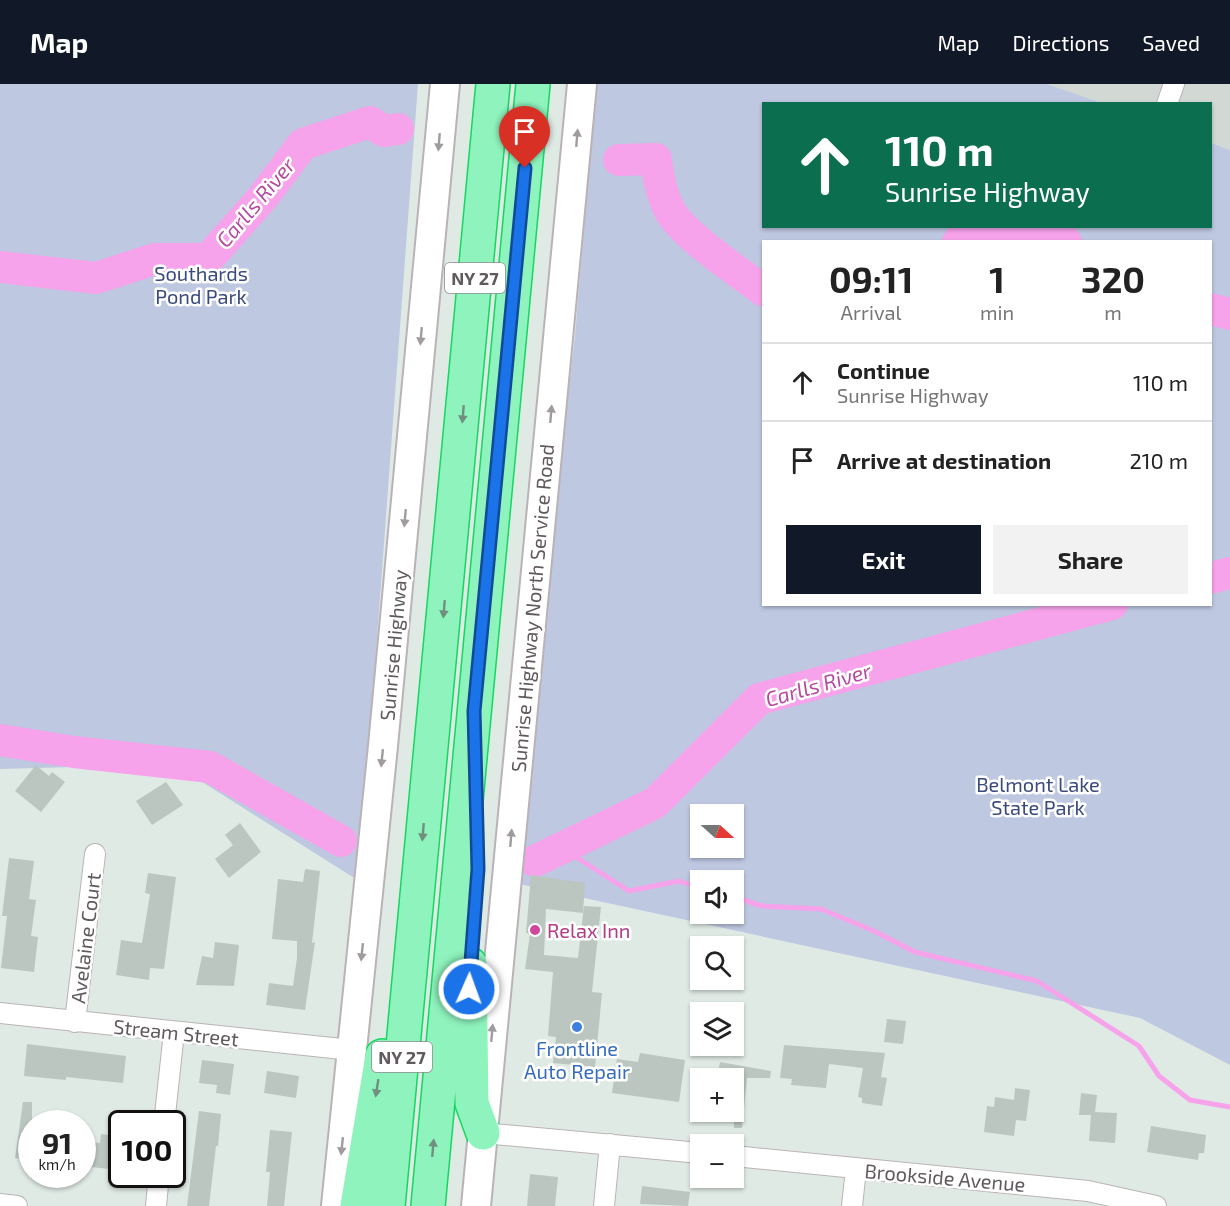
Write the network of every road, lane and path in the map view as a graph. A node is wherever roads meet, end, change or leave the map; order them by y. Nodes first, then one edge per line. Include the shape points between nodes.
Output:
1 (445, 84) edge
2 (493, 84) edge
3 (532, 84) edge
4 (582, 84) edge
5 (1174, 84) edge
6 (1168, 102) edge
7 (474, 711) junction
8 (95, 854) dead end
9 (416, 908) junction
10 (0, 1013) edge
11 (75, 1022) junction
12 (174, 1032) junction
13 (351, 1050) junction
14 (166, 1110) edge
15 (483, 1133) junction
16 (610, 1144) junction
17 (690, 1152) edge
18 (744, 1157) edge
19 (856, 1169) junction
20 (158, 1188) edge
21 (0, 1204) edge
22 (16, 1206) edge
23 (156, 1206) edge
24 (336, 1206) edge
25 (357, 1206) edge
26 (388, 1206) edge
27 (428, 1206) edge
28 (476, 1206) edge
29 (604, 1206) edge
30 (852, 1206) edge
31 (1156, 1206) edge

1 -> 13 main road, Sunrise Highway
2 -> 9 highway, NY 27
3 - 7 highway, NY 27
15 -> 4 main road, Sunrise Highway North Service Road
5 - 6 street
7 - 15 highway via 478,869 469,1012 472,1103
27 -> 7 highway, NY 27
8 - 11 street, Avelaine Court
9 -> 25 highway via 385,1038
9 - 26 highway, NY 27
10 - 11 street, Stream Street
11 - 12 street, Stream Street
12 - 13 street, Stream Street
12 - 14 street
13 -> 24 main road, Sunrise Highway
15 - 16 street
15 - 28 main road
16 - 17 street
16 - 29 street
18 - 19 street, Brookside Avenue
19 - 30 street
19 - 31 street, Brookside Avenue via 1088,1191
20 - 23 street
21 - 22 street

